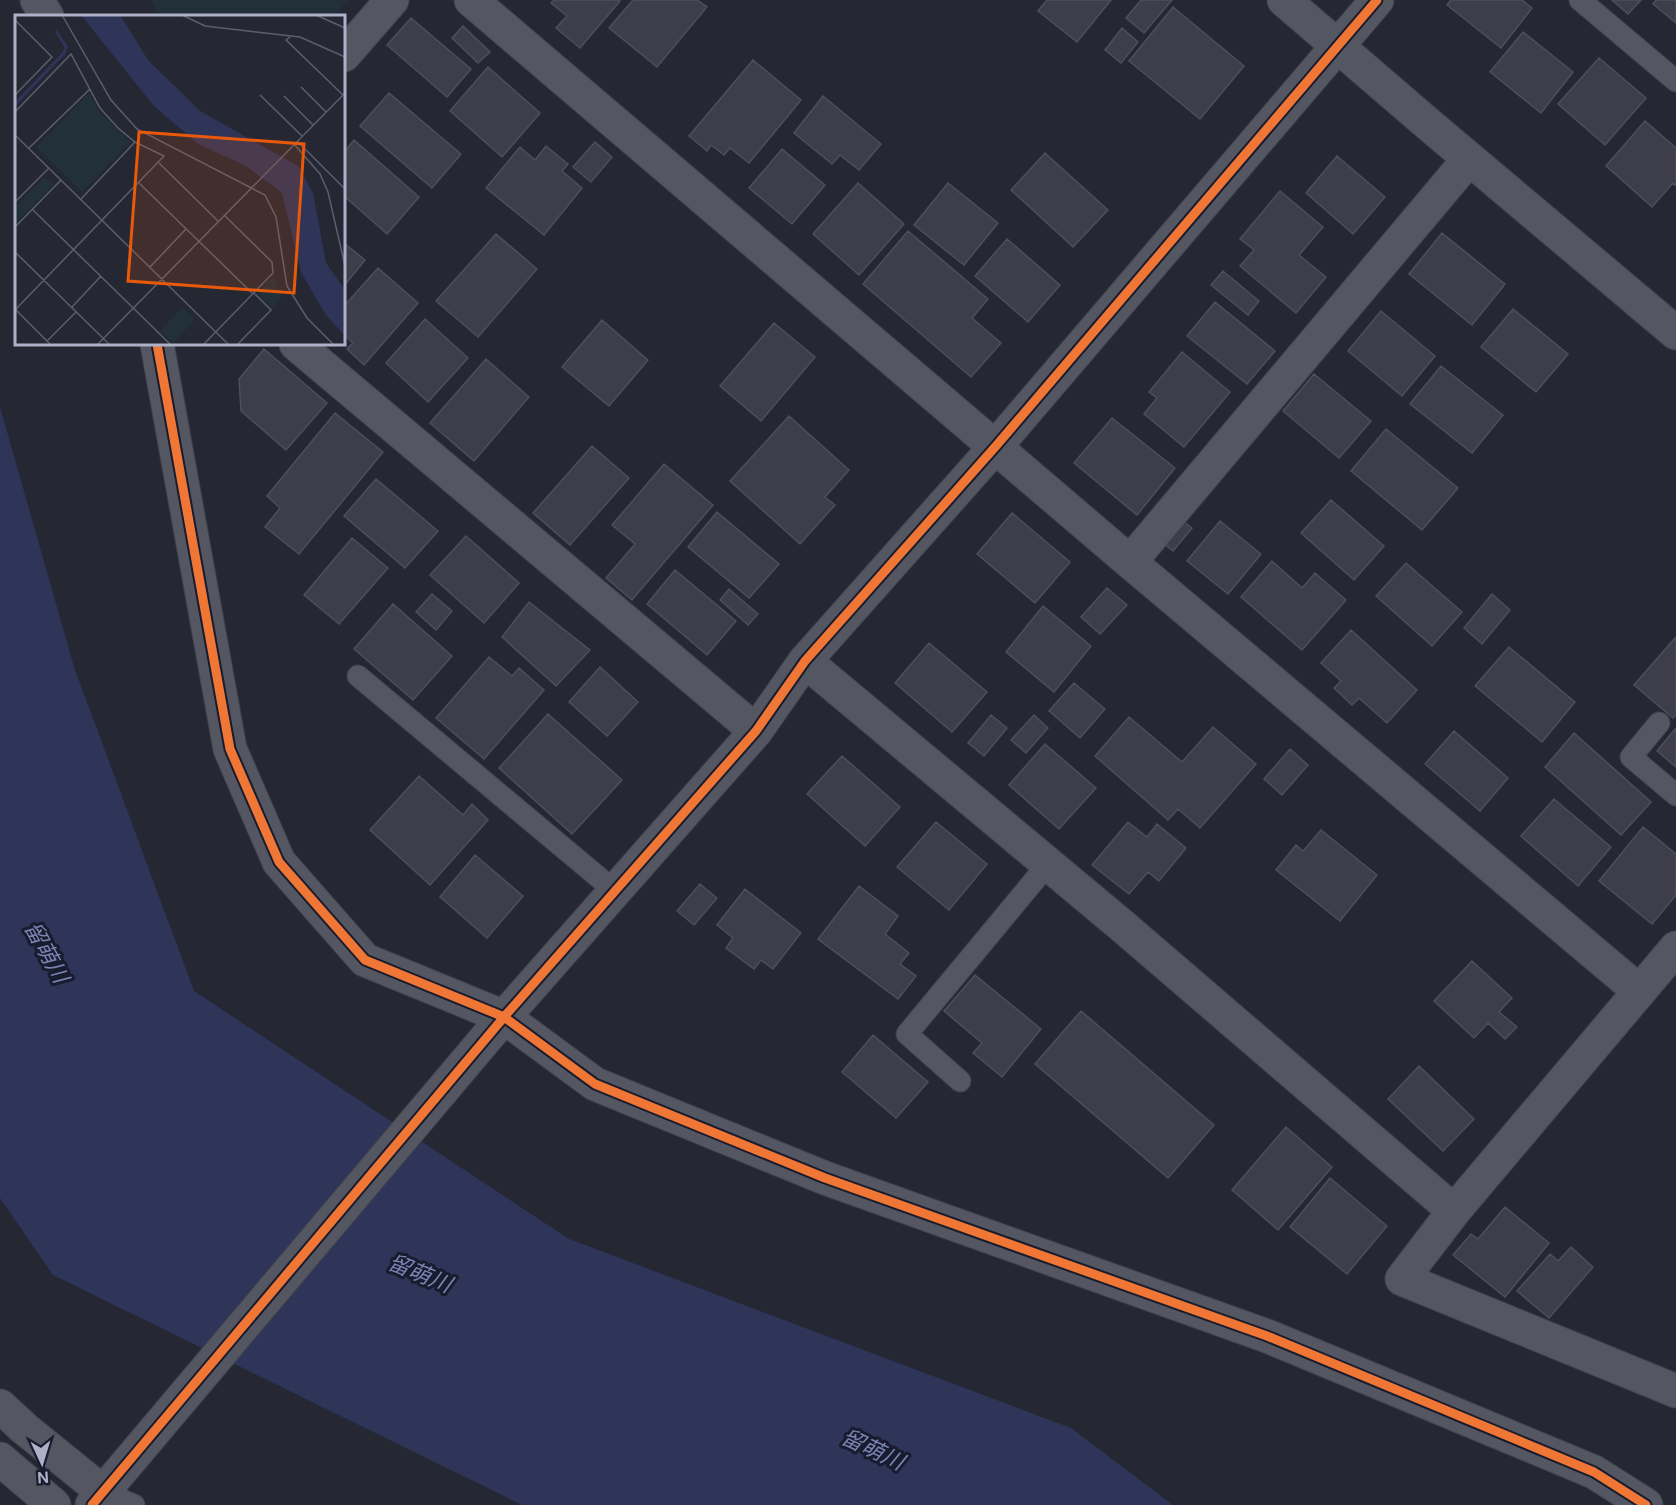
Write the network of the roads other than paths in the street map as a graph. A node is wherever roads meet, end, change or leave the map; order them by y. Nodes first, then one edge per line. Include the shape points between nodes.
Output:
1 (37, 0) edge
2 (392, 0) edge
3 (471, 0) edge
4 (1284, 0) edge
5 (1377, 0) edge
6 (1580, 0) edge
7 (46, 15) edge
8 (1336, 46) junction
9 (345, 53) edge
10 (1676, 81) edge
11 (1469, 159) junction
12 (1676, 333) edge
13 (157, 345) edge
14 (297, 345) edge
15 (996, 446) junction
16 (1130, 562) junction
17 (805, 661) junction
18 (358, 676) dead end
19 (1659, 723) dead end
20 (756, 731) junction
21 (1676, 795) edge
22 (1048, 864) junction
23 (615, 891) junction
24 (1676, 948) edge
25 (1638, 991) junction
26 (494, 1029) junction
27 (960, 1081) dead end
28 (1455, 1211) junction
29 (1676, 1391) edge
30 (0, 1406) edge
31 (0, 1459) edge
32 (103, 1492) edge
33 (54, 1505) edge
34 (134, 1505) edge
35 (1646, 1505) edge

1 - 7 street
2 - 9 street
3 - 15 street
4 - 8 street
5 - 8 street
6 - 10 lane
8 - 11 street
8 - 15 street
11 - 12 street
11 - 16 street
13 - 26 street via 230,749 279,862 364,960
14 - 20 street
15 - 16 street
15 - 17 street
16 - 25 street
17 - 20 street
17 - 22 street
18 - 23 lane
19 - 21 lane via 1631,757
20 - 23 street
22 - 27 lane via 907,1034
22 - 28 street
23 - 26 street
24 - 25 street
25 - 28 street
26 - 32 street
26 - 35 street via 595,1084 825,1178 1268,1336 1594,1472
28 - 29 street via 1402,1279
30 - 32 street
31 - 33 street
32 - 34 lane

